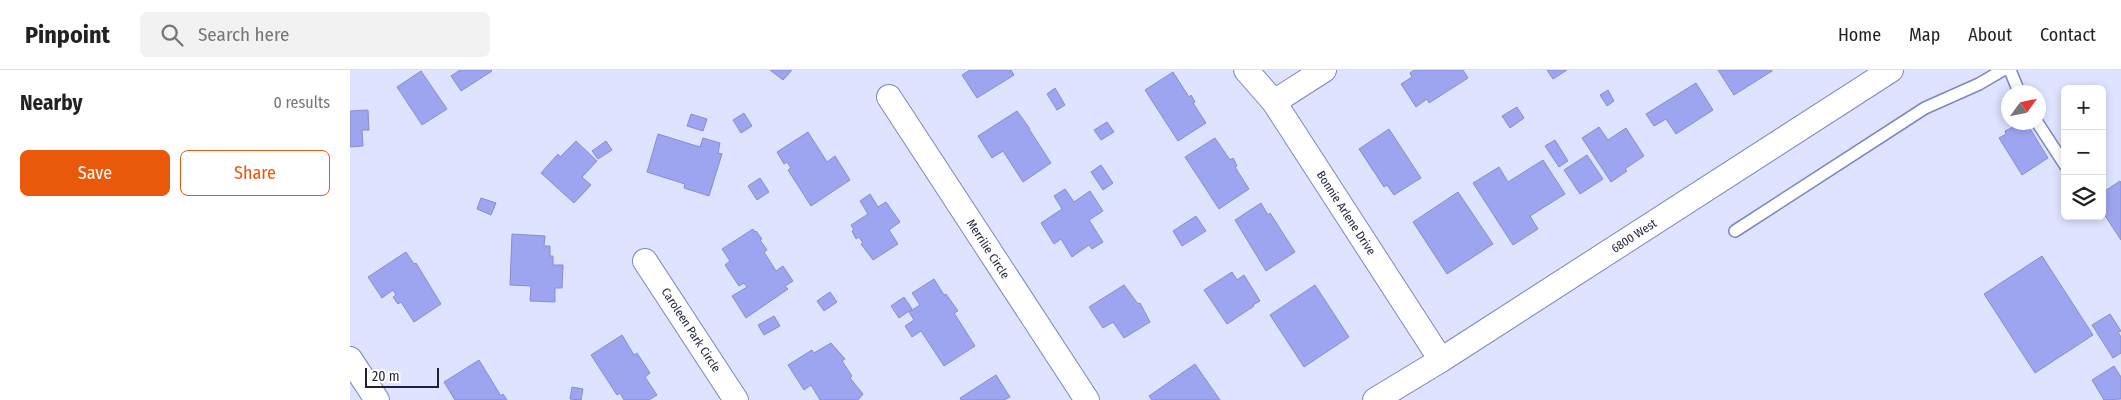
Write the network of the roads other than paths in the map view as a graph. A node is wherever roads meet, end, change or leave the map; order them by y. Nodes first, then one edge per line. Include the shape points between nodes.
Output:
1 (1246, 70) edge
2 (1324, 70) edge
3 (1891, 70) edge
4 (2003, 70) edge
5 (2010, 70) edge
6 (2016, 85) edge
7 (889, 97) dead end
8 (1274, 102) junction
9 (2042, 130) edge
10 (2061, 159) edge
11 (1736, 231) dead end
12 (645, 261) dead end
13 (350, 358) edge
14 (1442, 360) junction
15 (377, 400) edge
16 (736, 400) edge
17 (1087, 400) edge
18 (1375, 400) edge

1 - 8 street, Bonnie Arlene Drive
2 - 8 street
3 - 14 street, 6800 West
4 - 11 lane via 1925,108
5 - 6 lane
7 - 17 street, Merrilie Circle
8 - 14 street, Bonnie Arlene Drive
9 - 10 lane
12 - 16 street, Caroleen Park Circle
13 - 15 street
14 - 18 street, 6800 West

